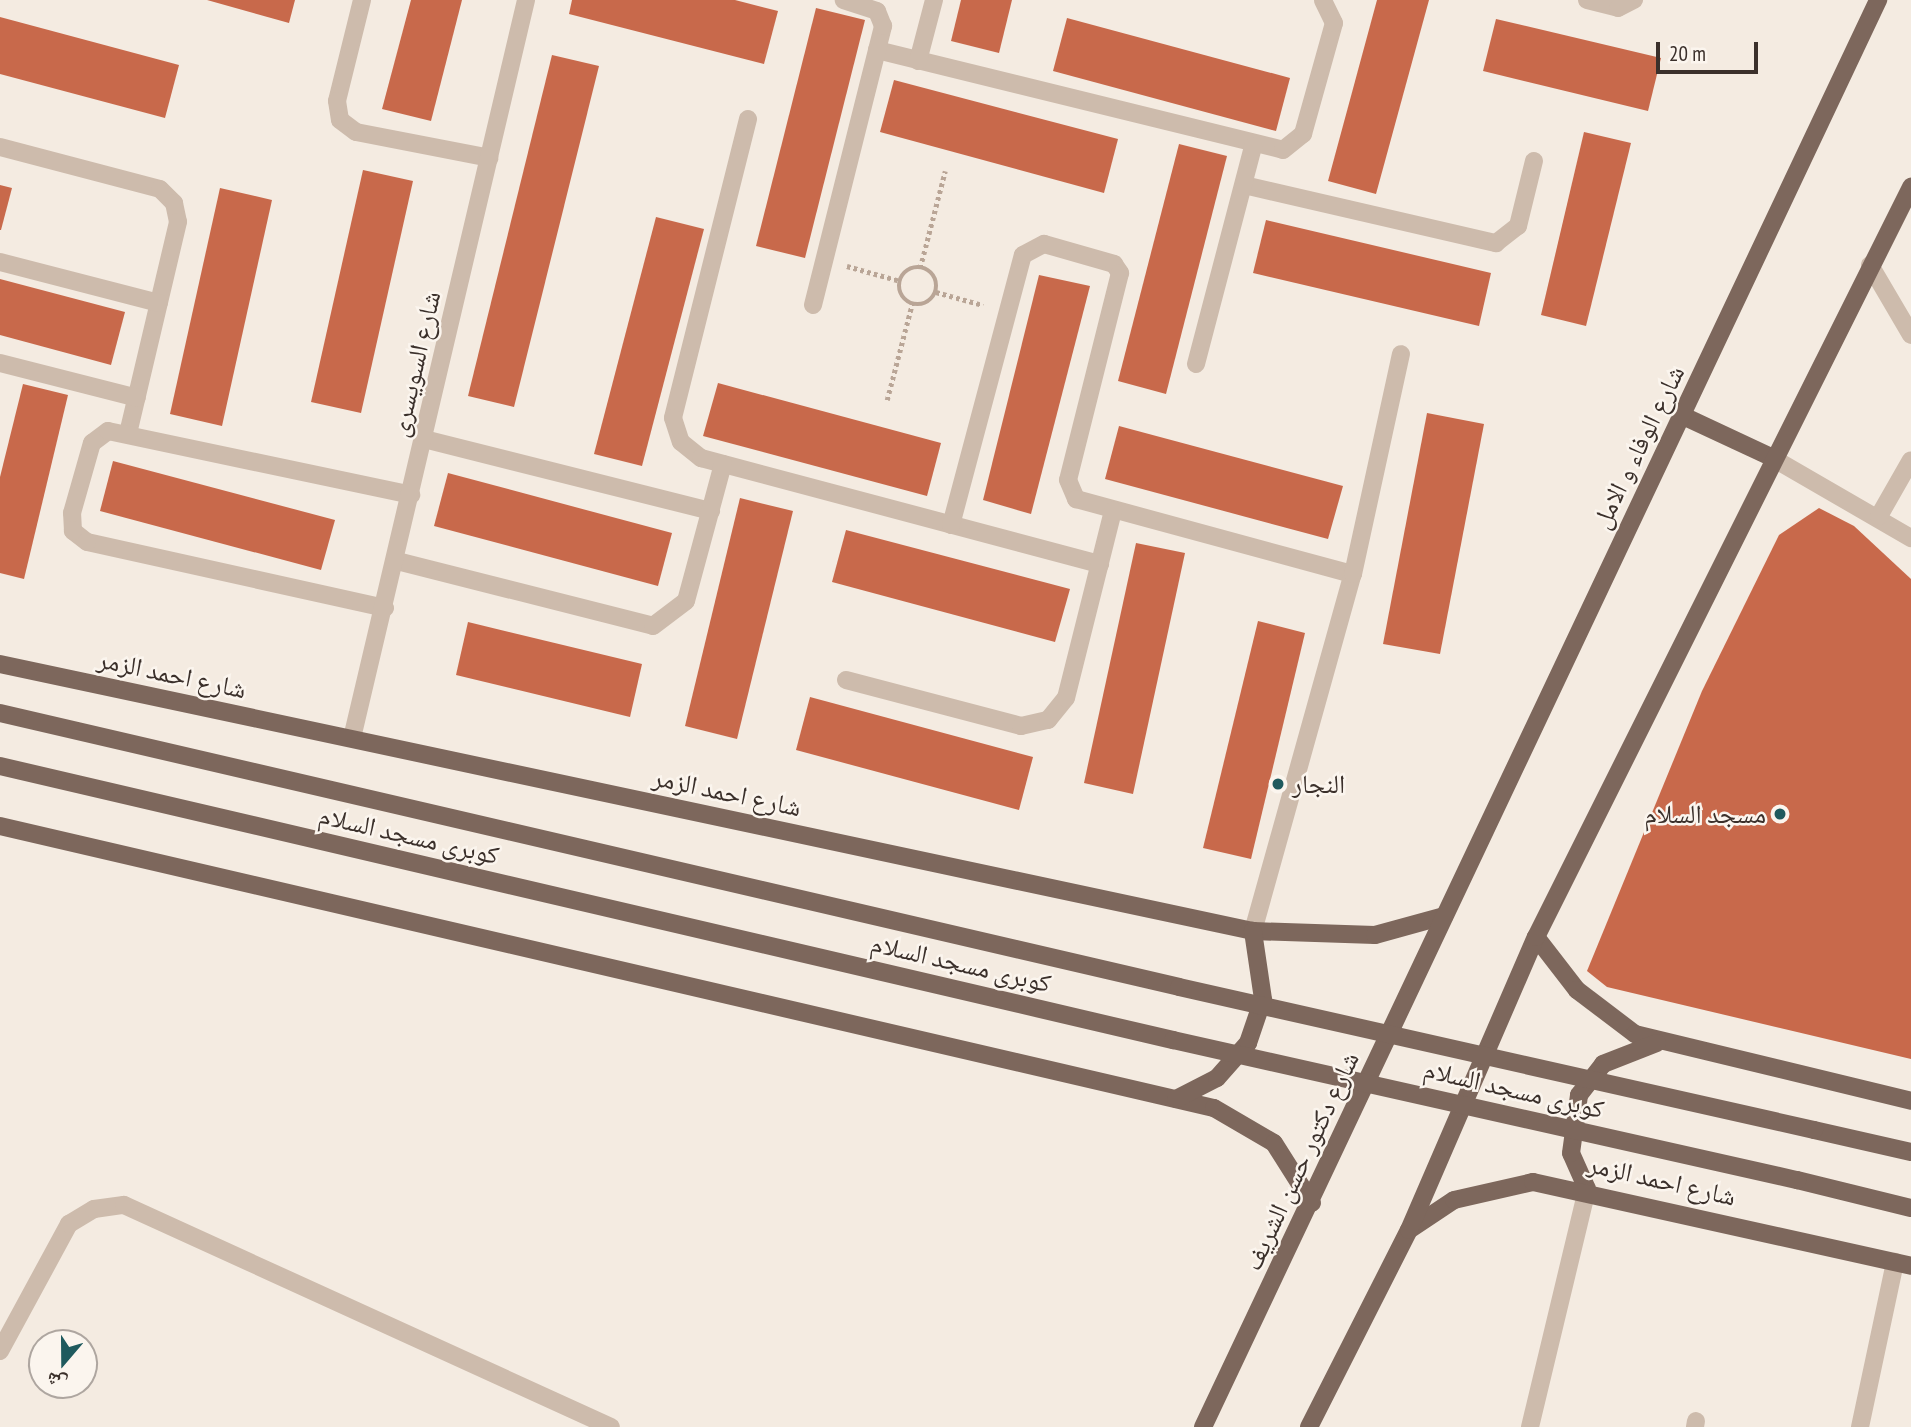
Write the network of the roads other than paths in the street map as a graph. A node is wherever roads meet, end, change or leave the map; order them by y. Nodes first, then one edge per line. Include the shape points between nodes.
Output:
1 (362, 0) edge
2 (526, 0) edge
3 (844, 0) edge
4 (934, 0) edge
5 (1323, 0) edge
6 (1587, 0) edge
7 (1634, 0) edge
8 (1878, 0) edge
9 (877, 50) junction
10 (918, 61) junction
11 (748, 119) dead end
12 (1253, 146) junction
13 (0, 147) edge
14 (489, 158) junction
15 (1534, 161) dead end
16 (1244, 185) junction
17 (1911, 187) edge
18 (1905, 212) edge
19 (0, 262) edge
20 (1870, 265) junction
21 (159, 303) junction
22 (813, 305) dead end
23 (1911, 335) edge
24 (1401, 355) dead end
25 (0, 363) edge
26 (1196, 364) dead end
27 (137, 398) junction
28 (1681, 415) junction
29 (128, 434) junction
30 (424, 439) junction
31 (1771, 457) junction
32 (1911, 460) edge
33 (723, 464) junction
34 (411, 495) junction
35 (711, 511) junction
36 (1113, 511) junction
37 (1879, 516) junction
38 (951, 525) junction
39 (1911, 538) edge
40 (397, 561) junction
41 (1100, 564) junction
42 (1353, 574) junction
43 (385, 608) junction
44 (0, 664) edge
45 (846, 680) dead end
46 (0, 713) edge
47 (352, 738) junction
48 (0, 766) edge
49 (0, 825) edge
50 (1444, 916) junction
51 (1252, 931) junction
52 (1536, 937) junction
53 (1657, 1043) junction
54 (1176, 1099) junction
55 (1911, 1101) edge
56 (1911, 1152) edge
57 (1587, 1189) junction
58 (1312, 1203) junction
59 (1911, 1208) edge
60 (1409, 1230) junction
61 (1903, 1264) edge
62 (0, 1352) edge
63 (611, 1427) edge
64 (1203, 1427) edge
65 (1309, 1427) edge
66 (1530, 1427) edge
67 (1860, 1427) edge

1 - 14 street via 337,101 340,121 356,132
2 - 14 street, شارع السويسرى
3 - 9 street via 881,15
4 - 10 street
5 - 12 street via 1335,23 1303,134 1283,150
6 - 7 street via 1618,8
8 - 28 main road, شارع الوفاء و الامل
9 - 10 street
9 - 22 street
10 - 12 street
11 - 33 street via 673,418 690,451
12 - 16 street
13 - 21 street via 167,195 178,222
14 - 30 street, شارع السويسرى
15 - 16 street via 1518,226 1496,243
16 - 26 street
17 - 18 main road
18 - 20 main road
19 - 21 street
20 - 23 street
20 - 31 main road
21 - 27 street
24 - 42 street
25 - 27 street
27 - 29 street
28 - 31 main road
28 - 50 main road, شارع الوفاء و الامل
29 - 34 street
29 - 43 street via 108,431 92,443 72,513 79,538
30 - 34 street, شارع السويسرى
30 - 35 street
31 - 37 street
31 - 52 main road
32 - 37 street
33 - 35 street
33 - 38 street
34 - 40 street, شارع السويسرى
35 - 40 street via 686,601 653,626
36 - 38 street via 1076,499 1068,480 1121,279 1118,268 1044,244 1032,246 1008,312
36 - 41 street
36 - 42 street
37 - 39 street
38 - 41 street
40 - 43 street, شارع السويسرى
41 - 45 street via 1066,698 1048,720 1021,726
42 - 51 street
43 - 47 street, شارع السويسرى
44 - 47 main road, شارع احمد الزمر
46 - 56 main road, كوبرى مسجد السلام, bridge
47 - 51 main road, شارع احمد الزمر
48 - 59 main road, كوبرى مسجد السلام, bridge
49 - 54 main road
50 - 51 main road, شارع احمد الزمر via 1375,935
50 - 58 main road, شارع دكتور حسن الشريف
51 - 54 main road via 1263,999 1248,1043 1217,1078
52 - 53 main road via 1594,1007
52 - 60 main road
53 - 55 main road
53 - 57 main road via 1603,1064 1578,1095 1571,1153
54 - 58 main road via 1214,1108 1256,1129 1289,1162
57 - 60 main road, شارع احمد الزمر via 1506,1185 1454,1200
57 - 61 main road, شارع احمد الزمر
57 - 66 street
58 - 64 main road, شارع دكتور حسن الشريف
60 - 65 main road
61 - 67 street
62 - 63 street via 69,1224 94,1209 124,1205

